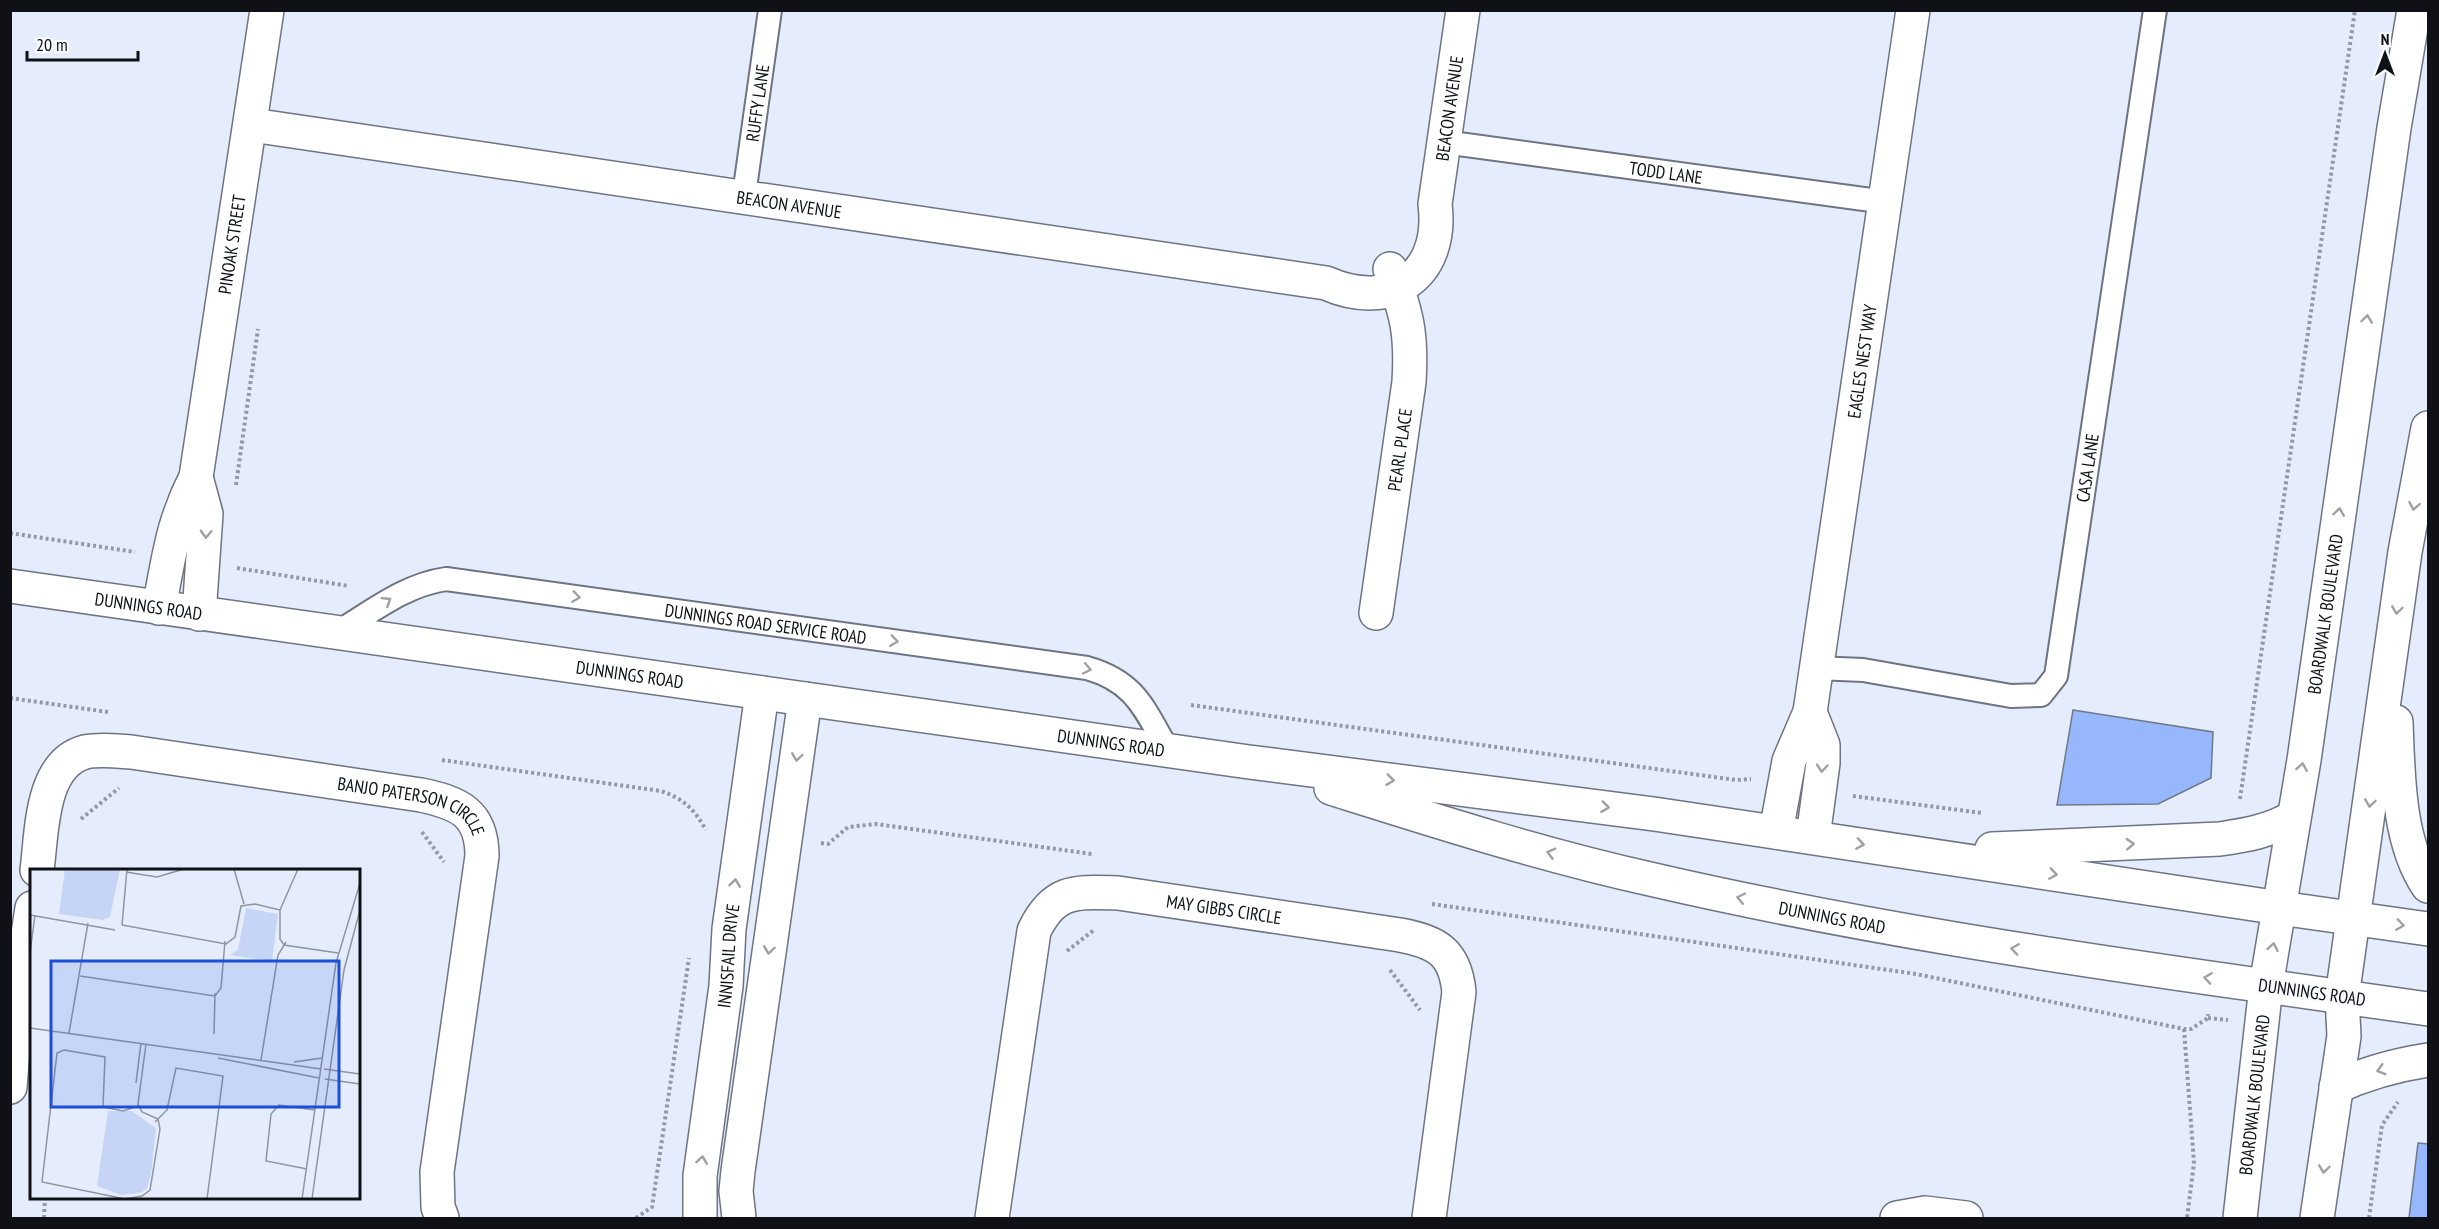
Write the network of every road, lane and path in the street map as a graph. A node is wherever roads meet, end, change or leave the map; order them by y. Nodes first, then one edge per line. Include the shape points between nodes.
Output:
1 (267, 10) edge
2 (770, 10) edge
3 (1463, 10) edge
4 (1913, 10) edge
5 (2155, 10) edge
6 (2355, 10) edge
7 (2414, 10) edge
8 (252, 124) junction
9 (1444, 142) junction
10 (744, 195) junction
11 (1886, 202) junction
12 (1394, 279) junction
13 (2428, 428) edge
14 (196, 477) junction
15 (10, 586) edge
16 (159, 608) junction
17 (1376, 613) dead end
18 (199, 614) junction
19 (338, 632) junction
20 (2392, 645) junction
21 (1816, 668) junction
22 (762, 693) junction
23 (10, 698) edge
24 (805, 699) junction
25 (1191, 705) dead end
26 (1810, 712) junction
27 (114, 713) dead end
28 (1168, 750) junction
29 (132, 752) junction
30 (439, 760) dead end
31 (1249, 762) junction
32 (1783, 784) junction
33 (1820, 791) junction
34 (1990, 814) dead end
35 (2294, 817) junction
36 (80, 828) dead end
37 (420, 830) dead end
38 (706, 830) junction
39 (742, 831) junction
40 (1776, 832) junction
41 (785, 837) junction
42 (1813, 837) junction
43 (705, 838) dead end
44 (2220, 839) junction
45 (1904, 851) junction
46 (1097, 855) dead end
47 (37, 869) edge
48 (451, 871) dead end
49 (2428, 886) edge
50 (1427, 903) dead end
51 (2280, 908) junction
52 (2354, 918) junction
53 (30, 921) edge
54 (2428, 929) edge
55 (690, 949) dead end
56 (1389, 969) dead end
57 (2212, 978) junction
58 (2266, 986) junction
59 (2342, 997) junction
60 (2428, 1009) edge
61 (1418, 1021) dead end
62 (2184, 1029) junction
63 (2428, 1060) edge
64 (10, 1087) edge
65 (2336, 1087) junction
66 (2399, 1101) dead end
67 (45, 1199) edge
68 (44, 1218) edge
69 (442, 1218) edge
70 (636, 1218) edge
71 (700, 1218) edge
72 (740, 1218) edge
73 (992, 1218) edge
74 (1429, 1218) edge
75 (1897, 1218) edge
76 (1966, 1218) edge
77 (2187, 1218) edge
78 (2240, 1218) edge
79 (2317, 1218) edge
80 (2369, 1218) edge

1 - 8 street, PINOAK STREET
2 - 10 lane, RUFFY LANE
3 - 9 street, BEACON AVENUE
4 - 11 street, EAGLES NEST WAY
5 - 21 lane, CASA LANE via 2055,676 2041,695 2011,696 1863,670
6 - 44 path via 2238,810 2214,812
35 -> 7 street, BOARDWALK BOULEVARD
8 - 10 street, BEACON AVENUE
8 - 14 street, PINOAK STREET
9 - 11 lane, TODD LANE
9 - 12 street, BEACON AVENUE via 1435,204 1417,226
10 - 12 street, BEACON AVENUE via 1326,283 1343,277 1378,274
11 - 21 street, EAGLES NEST WAY
12 - 17 street, PEARL PLACE via 1405,306 1410,334 1409,382
13 -> 20 street
14 - 16 street, PINOAK STREET via 173,531
14 -> 18 street, PINOAK STREET via 207,514
15 - 16 street, DUNNINGS ROAD
16 - 18 street, DUNNINGS ROAD
18 - 19 street, DUNNINGS ROAD
19 - 22 street, DUNNINGS ROAD
19 -> 28 lane, DUNNINGS ROAD SERVICE ROAD via 407,589 446,579 1087,668 1111,675 1130,691
20 - 49 street via 2397,759 2406,825 2412,852
20 -> 52 street
21 - 26 street, EAGLES NEST WAY
22 - 24 street, DUNNINGS ROAD
22 - 39 street, INNISFAIL DRIVE
23 - 27 path
24 - 28 street, DUNNINGS ROAD
24 -> 41 street
25 - 32 path
26 - 32 street, EAGLES NEST WAY
26 -> 33 street, EAGLES NEST WAY via 1823,745
28 - 31 street, DUNNINGS ROAD
29 - 36 path via 128,788 120,787 81,817
29 - 47 street, BANJO PATERSON CIRCLE via 87,752 63,767 50,788
29 - 69 street, BANJO PATERSON CIRCLE via 438,798 461,807 477,825 482,844 481,873 437,1172
30 - 38 path via 661,791 690,806
31 -> 40 street, DUNNINGS ROAD
57 -> 31 street, DUNNINGS ROAD via 1929,937 1649,879 1500,839
32 - 40 street, EAGLES NEST WAY
33 - 34 path
33 - 42 street, EAGLES NEST WAY
35 - 44 street via 2276,828
35 - 51 street, BOARDWALK BOULEVARD
37 - 48 path
38 - 39 path
38 - 43 path
71 -> 39 street, INNISFAIL DRIVE via 700,1176
40 - 42 street, DUNNINGS ROAD
41 - 46 path via 828,844 848,827 876,824
41 -> 72 street via 738,1171
42 -> 45 street, DUNNINGS ROAD
45 -> 44 street
45 -> 51 street, DUNNINGS ROAD
50 - 62 path via 1916,974
51 - 52 street, DUNNINGS ROAD
58 -> 51 street, BOARDWALK BOULEVARD
52 -> 54 street, DUNNINGS ROAD
52 - 59 street
53 - 64 street
55 - 70 path via 652,1207
56 - 61 path via 1420,1010
57 - 58 street, DUNNINGS ROAD
57 - 62 path via 2208,1018
58 - 59 street, DUNNINGS ROAD
58 - 78 street, BOARDWALK BOULEVARD
59 - 60 street, DUNNINGS ROAD
59 - 65 street via 2344,1036
62 - 77 path via 2194,1163
63 -> 65 street via 2360,1076
65 -> 79 street
66 - 80 path via 2382,1125
67 - 68 path
73 - 74 street, MAY GIBBS CIRCLE via 1034,931 1047,906 1059,898 1088,892 1400,935 1434,945 1446,954 1454,965 1459,992
75 - 76 street via 1925,1213

